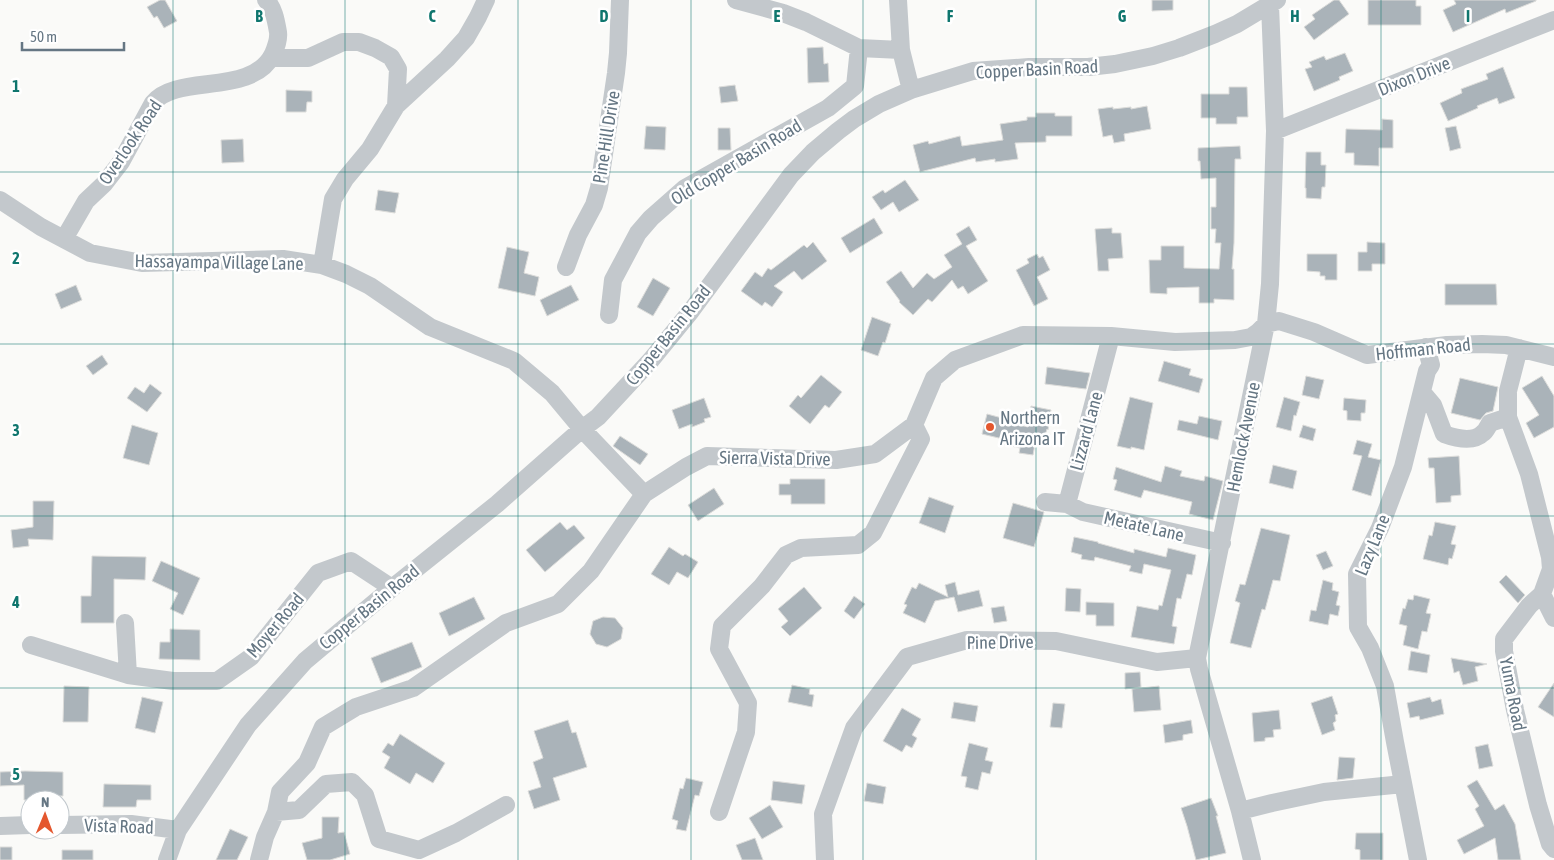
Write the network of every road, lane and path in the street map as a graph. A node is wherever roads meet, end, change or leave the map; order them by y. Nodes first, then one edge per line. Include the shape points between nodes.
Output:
1 (266, 0) edge
2 (486, 0) edge
3 (620, 0) edge
4 (736, 0) edge
5 (898, 0) edge
6 (1273, 2) edge
7 (1554, 20) edge
8 (859, 48) junction
9 (902, 50) junction
10 (271, 58) junction
11 (911, 90) junction
12 (396, 106) junction
13 (1275, 131) junction
14 (0, 200) edge
15 (64, 240) junction
16 (322, 265) junction
17 (566, 267) dead end
18 (609, 315) dead end
19 (1266, 324) junction
20 (1111, 336) junction
21 (1426, 347) junction
22 (1519, 348) junction
23 (1554, 357) edge
24 (1422, 392) junction
25 (1508, 417) junction
26 (914, 425) junction
27 (582, 429) junction
28 (644, 494) junction
29 (1045, 502) dead end
30 (1067, 504) junction
31 (1222, 543) junction
32 (1552, 569) edge
33 (392, 588) junction
34 (1542, 594) junction
35 (1554, 618) edge
36 (125, 623) dead end
37 (32, 645) dead end
38 (1198, 658) junction
39 (128, 675) junction
40 (1403, 784) junction
41 (506, 806) dead end
42 (1240, 811) junction
43 (276, 812) junction
44 (719, 812) dead end
45 (20, 825) edge
46 (70, 825) edge
47 (0, 826) edge
48 (178, 830) junction
49 (1554, 849) edge
50 (167, 860) edge
51 (258, 860) edge
52 (825, 860) edge
53 (1252, 860) edge
54 (1418, 860) edge

1 - 10 street via 274,12 279,36
2 - 12 street via 466,38
3 - 17 street, Pine Hill Drive via 618,53 599,188
4 - 8 street via 806,22
5 - 9 street
6 - 11 street, Copper Basin Road via 1215,34 1153,56 1088,67 972,71
6 - 13 street, Hemlock Avenue
7 - 13 street, Dixon Drive
8 - 9 street
8 - 18 street, Old Copper Basin Road via 855,86 828,108 685,188 651,218 638,233 613,280
9 - 11 street
10 - 12 street via 308,58 343,42 359,42 375,48 391,57 398,69
10 - 15 street, Overlook Road via 264,68 238,79 159,96 121,162 86,201
11 - 27 street, Copper Basin Road via 854,119 801,164 651,360 598,417
12 - 16 street via 370,149 344,179 334,199
13 - 19 street, Hemlock Avenue
14 - 15 street, Hassayampa Village Lane
15 - 16 street, Hassayampa Village Lane via 90,253 142,263 283,260
16 - 27 street, Hassayampa Village Lane via 370,286 430,327 514,361 552,393
19 - 20 street via 1251,337 1235,340 1175,342
19 - 21 street, Hoffman Road via 1279,321 1367,355
19 - 31 street, Hemlock Avenue
20 - 26 street via 1023,335 954,360 934,378
20 - 30 street, Lizzard Lane
21 - 22 street, Hoffman Road via 1482,344
21 - 24 street, Lazy Lane via 1431,365
22 - 23 street, Hoffman Road
22 - 25 street, Yuma Road via 1508,391
24 - 25 street via 1433,405 1444,434 1454,438 1477,437 1490,423
24 - 40 street, Lazy Lane via 1403,467 1380,528 1357,574 1358,627 1385,686
25 - 32 street, Yuma Road via 1529,474
26 - 28 street, Sierra Vista Drive via 875,454 836,460 707,456
26 - 44 street via 921,440 873,533 858,544 801,548 786,555 762,586 722,626 719,649 748,703 746,732
27 - 28 street, Hassayampa Village Lane
27 - 33 street, Copper Basin Road via 498,504
28 - 43 street, Sierra Vista Drive via 591,571 558,604 506,623 413,688 356,707 324,727 307,762 280,792
29 - 30 street
30 - 31 street, Metate Lane via 1084,512
31 - 38 street, Hemlock Avenue
32 - 34 street, Yuma Road
33 - 39 street, Moyer Road via 350,561 318,573 251,657 217,681 173,681
33 - 48 street, Copper Basin Road via 305,661 248,725
34 - 35 street
34 - 49 street, Yuma Road via 1504,639 1504,651 1538,806
36 - 39 street
37 - 39 street, Moyer Road
38 - 42 street, Hemlock Avenue
38 - 52 street, Pine Drive via 1157,662 1056,641 967,640 907,658 854,728 823,814
40 - 42 street via 1324,792
40 - 54 street, Lazy Lane
41 - 43 street via 419,850 379,839 364,795 352,782 326,784 299,810
42 - 53 street, Hemlock Avenue
43 - 51 street, Sierra Vista Drive
45 - 47 street
46 - 48 street, Vista Road via 131,824
48 - 50 street, Copper Basin Road

